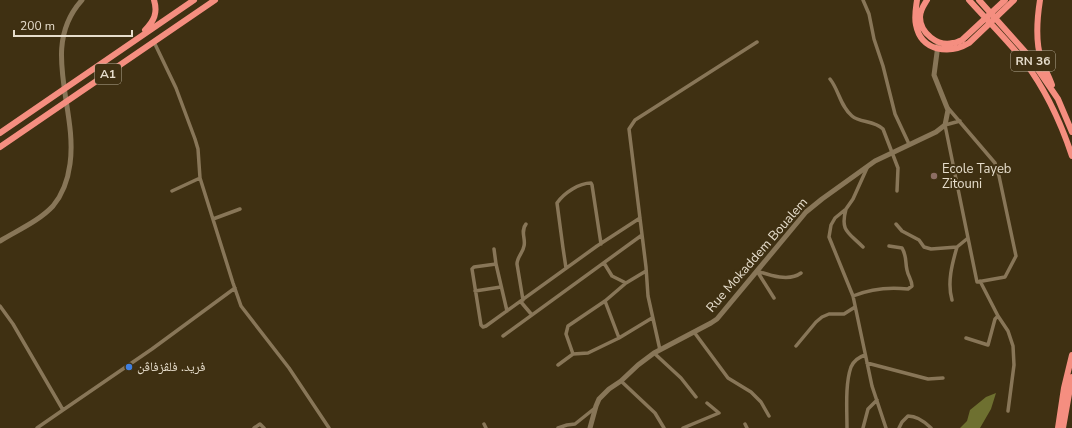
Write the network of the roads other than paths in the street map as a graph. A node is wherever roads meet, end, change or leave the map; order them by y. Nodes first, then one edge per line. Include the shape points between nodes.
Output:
1 (82, 0) edge
2 (154, 0) edge
3 (159, 0) edge
4 (194, 0) edge
5 (215, 0) edge
6 (863, 0) edge
7 (917, 0) edge
8 (928, 0) edge
9 (967, 0) edge
10 (979, 0) edge
11 (1014, 0) edge
12 (1040, 0) edge
13 (1005, 3) edge
14 (156, 12) junction
15 (137, 38) junction
16 (154, 42) junction
17 (757, 42) dead end
18 (937, 45) junction
19 (946, 50) junction
20 (935, 61) junction
21 (830, 79) dead end
22 (1058, 99) junction
23 (946, 106) junction
24 (1063, 111) junction
25 (1072, 118) edge
26 (960, 122) junction
27 (945, 125) junction
28 (1072, 132) edge
29 (0, 133) edge
30 (910, 144) junction
31 (0, 147) edge
32 (892, 153) junction
33 (1072, 156) edge
34 (867, 167) junction
35 (200, 178) junction
36 (172, 191) dead end
37 (897, 191) dead end
38 (240, 209) dead end
39 (846, 209) junction
40 (640, 218) junction
41 (212, 219) junction
42 (526, 224) dead end
43 (896, 224) dead end
44 (642, 235) junction
45 (968, 238) junction
46 (0, 241) edge
47 (601, 244) junction
48 (889, 246) dead end
49 (957, 246) junction
50 (863, 247) dead end
51 (494, 249) dead end
52 (604, 263) junction
53 (496, 264) junction
54 (566, 268) junction
55 (646, 271) junction
56 (757, 271) junction
57 (801, 273) dead end
58 (980, 281) junction
59 (626, 283) junction
60 (501, 287) junction
61 (234, 288) junction
62 (475, 291) junction
63 (853, 296) junction
64 (774, 298) dead end
65 (952, 300) dead end
66 (522, 301) junction
67 (605, 301) junction
68 (0, 306) edge
69 (855, 307) junction
70 (507, 311) junction
71 (532, 315) junction
72 (998, 316) junction
73 (652, 318) junction
74 (694, 332) junction
75 (503, 336) dead end
76 (619, 338) junction
77 (966, 338) dead end
78 (796, 346) dead end
79 (660, 350) junction
80 (654, 353) junction
81 (573, 354) junction
82 (866, 355) junction
83 (1072, 355) edge
84 (867, 363) junction
85 (558, 365) dead end
86 (1072, 377) edge
87 (943, 378) dead end
88 (621, 381) junction
89 (696, 398) dead end
90 (877, 400) junction
91 (707, 403) dead end
92 (596, 407) junction
93 (63, 410) junction
94 (1008, 411) dead end
95 (769, 416) dead end
96 (484, 424) dead end
97 (37, 428) edge
98 (254, 428) edge
99 (264, 428) edge
100 (329, 428) edge
101 (486, 428) edge
102 (558, 428) edge
103 (590, 428) edge
104 (664, 428) edge
105 (683, 428) edge
106 (847, 428) edge
107 (863, 428) edge
108 (886, 428) edge
109 (898, 428) edge
110 (931, 428) edge
111 (1058, 428) edge
112 (1063, 428) edge

1 - 46 street via 74,9 65,29 61,47 62,74 70,118 72,153 69,174 63,190 49,210
2 - 14 highway
3 - 14 highway
4 - 15 highway, A1
5 - 16 highway, A1
6 - 30 street via 884,66 895,114
7 - 18 highway via 915,15 920,36 928,44
8 - 18 highway via 922,8 920,17 922,27
9 - 33 highway via 1024,62 1060,124
10 - 22 highway, RN 36 via 1028,55
11 - 13 highway
12 - 22 highway via 1037,40 1041,58
13 - 18 highway via 962,40
13 - 19 highway via 969,43 961,48
14 - 15 highway via 153,21
15 - 29 highway, A1
16 - 31 highway, A1
16 - 35 street via 176,88 195,139
17 - 40 street via 631,125 629,130
18 - 19 highway
18 - 20 street
19 - 20 street via 938,55
20 - 23 street via 934,75
21 - 32 street via 836,86 845,109 853,118 878,125
22 - 24 highway, RN 36
23 - 26 street
23 - 27 street via 948,110
24 - 25 highway
24 - 28 highway, RN 36
26 - 27 street
26 - 58 street via 995,163 1000,176 1016,256 1005,277
27 - 30 street, Rue Mokaddem Boualem
27 - 45 street
30 - 32 street, Rue Mokaddem Boualem
32 - 34 street, Rue Mokaddem Boualem
32 - 37 street via 898,168
34 - 39 street
34 - 56 street, Rue Mokaddem Boualem via 806,212
35 - 36 street
35 - 41 street
38 - 41 street
39 - 50 street via 843,223 845,230
39 - 63 street via 834,218 829,237
40 - 44 street
40 - 47 street
41 - 61 street
42 - 66 street via 523,230 524,248 516,264
43 - 49 street via 902,231 919,240 924,247 931,249
44 - 52 street
44 - 55 street
45 - 49 street
45 - 58 street via 977,282
47 - 54 street
47 - 54 street via 592,185 579,185 558,203
48 - 63 street via 902,248 905,252 912,286 908,289 864,292
49 - 65 street via 949,283
51 - 53 street
52 - 59 street via 612,276
52 - 71 street
53 - 60 street
53 - 62 street via 472,268
54 - 66 street
55 - 59 street
55 - 73 street
56 - 57 street via 787,277 796,277
56 - 64 street
56 - 74 street, Rue Mokaddem Boualem via 717,319
58 - 72 street
59 - 67 street
60 - 62 street
60 - 70 street
61 - 93 street via 152,349
61 - 100 street via 241,306 289,368
62 - 70 street via 480,325 483,327
63 - 69 street
66 - 70 street
66 - 71 street
67 - 76 street
67 - 81 street via 568,326 566,334
68 - 93 street
69 - 78 street via 844,314 829,314 822,317
69 - 82 street
71 - 75 street
72 - 77 street via 988,345
72 - 94 street via 1008,330 1014,346
73 - 76 street
73 - 79 street
74 - 79 street, Rue Mokaddem Boualem
74 - 95 street via 728,378 751,392
76 - 81 street via 588,353
79 - 80 street, Rue Mokaddem Boualem
80 - 88 street, Rue Mokaddem Boualem
80 - 89 street
81 - 85 street
82 - 84 street
82 - 106 street via 859,357 851,367
83 - 111 highway
84 - 87 street via 928,379
84 - 90 street
86 - 112 highway
88 - 92 street, Rue Mokaddem Boualem via 599,399
88 - 104 street via 655,413
90 - 107 street via 868,410
90 - 108 street
91 - 105 street via 719,413
92 - 102 street via 576,424
92 - 103 street, Rue Mokaddem Boualem
93 - 97 street
96 - 101 street
98 - 99 street via 260,424
109 - 110 street via 908,416 914,416

